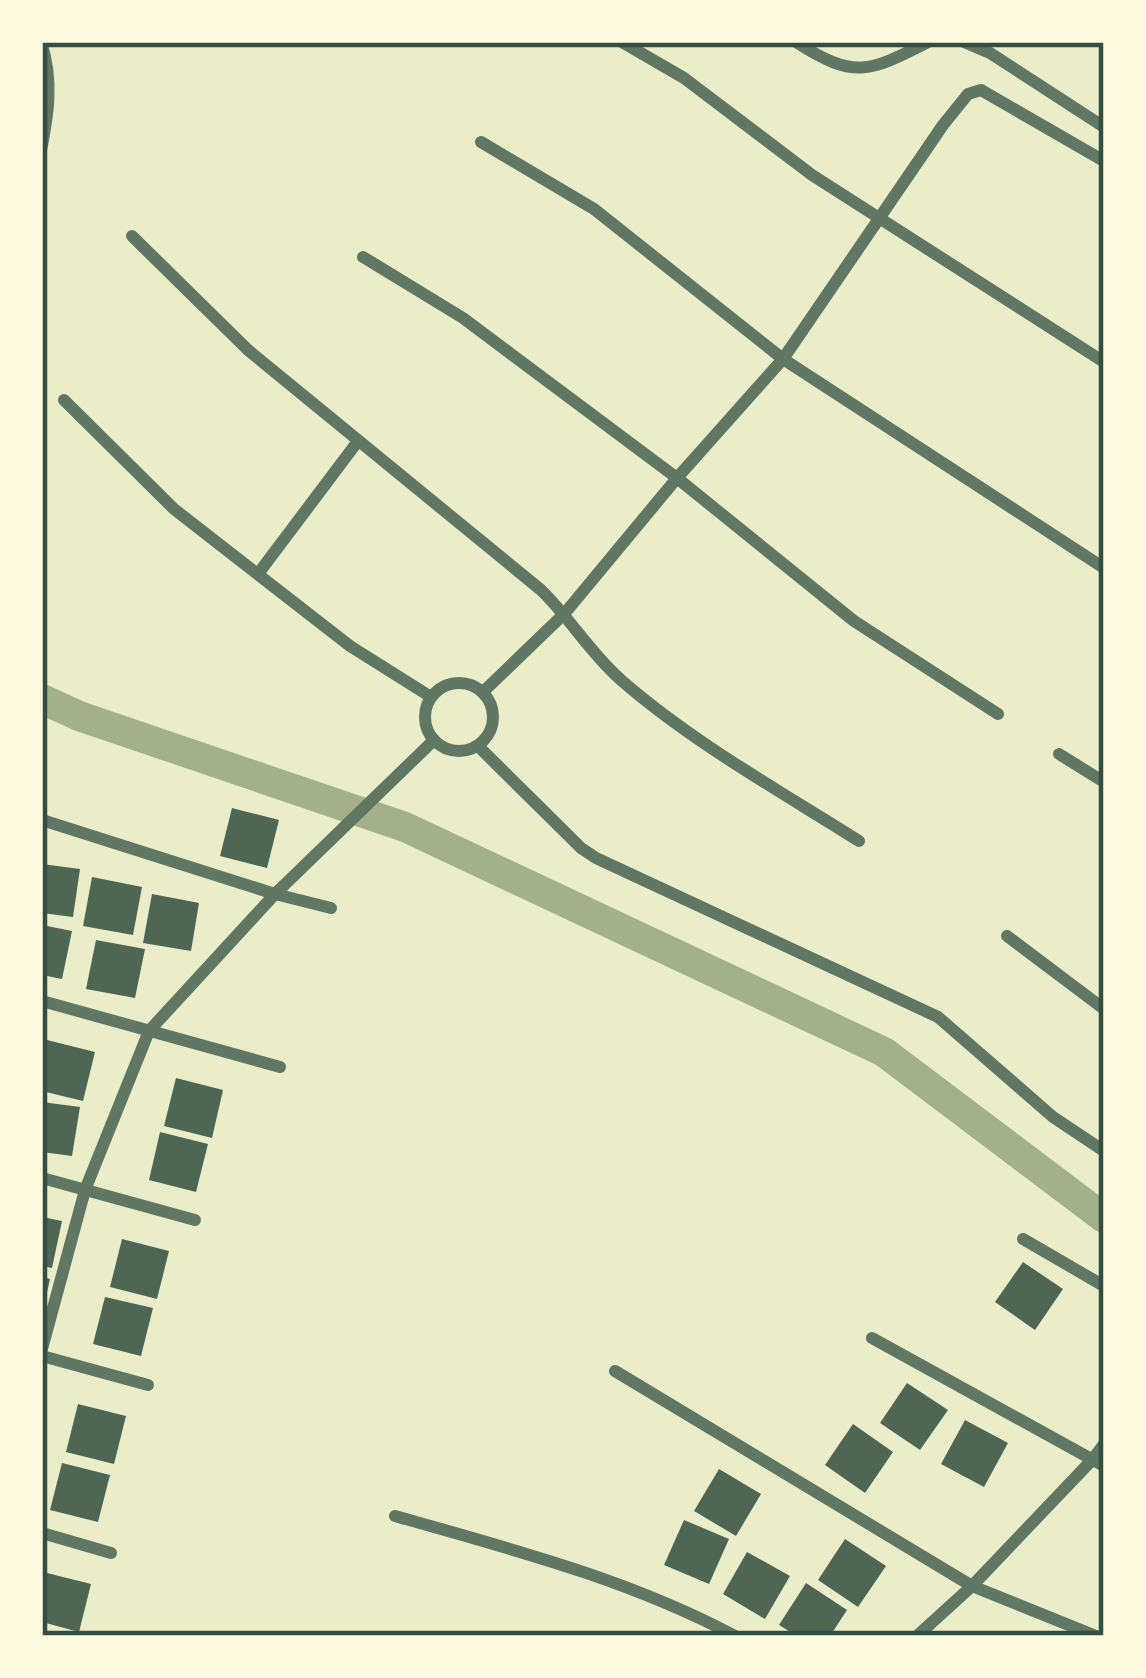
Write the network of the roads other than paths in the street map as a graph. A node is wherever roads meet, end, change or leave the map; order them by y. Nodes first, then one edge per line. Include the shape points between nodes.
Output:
1 (43, 42) edge
2 (622, 42) edge
3 (796, 42) edge
4 (928, 42) edge
5 (964, 42) edge
6 (1104, 127) edge
7 (481, 142) dead end
8 (42, 155) edge
9 (1104, 161) edge
10 (881, 218) junction
11 (132, 236) dead end
12 (363, 257) dead end
13 (783, 359) junction
14 (1104, 362) edge
15 (64, 400) dead end
16 (358, 441) junction
17 (677, 478) junction
18 (1104, 568) edge
19 (258, 574) junction
20 (565, 613) junction
21 (483, 692) junction
22 (431, 697) junction
23 (998, 714) dead end
24 (434, 740) junction
25 (478, 746) junction
26 (1060, 754) dead end
27 (1104, 782) edge
28 (42, 820) edge
29 (859, 841) dead end
30 (274, 894) junction
31 (331, 908) dead end
32 (1007, 935) dead end
33 (42, 1001) edge
34 (1104, 1010) edge
35 (149, 1031) junction
36 (280, 1067) dead end
37 (1104, 1151) edge
38 (42, 1178) edge
39 (85, 1190) junction
40 (195, 1220) dead end
41 (1023, 1239) dead end
42 (1104, 1286) edge
43 (872, 1338) dead end
44 (42, 1353) edge
45 (615, 1371) dead end
46 (148, 1384) dead end
47 (1104, 1444) edge
48 (1098, 1463) edge
49 (395, 1516) dead end
50 (42, 1533) edge
51 (111, 1552) dead end
52 (972, 1586) junction
53 (735, 1636) edge
54 (916, 1636) edge
55 (1096, 1636) edge

1 - 8 lane via 52,107
2 - 10 street
3 - 4 street via 863,70
5 - 6 street
7 - 13 street via 595,208
9 - 10 street via 974,90
10 - 13 street
10 - 14 street
11 - 16 street via 248,350
12 - 17 street via 463,318
13 - 17 street
13 - 18 street
15 - 19 street via 174,509
16 - 19 street
16 - 20 street
17 - 20 street
17 - 23 street via 854,621
19 - 22 street
20 - 21 street
20 - 29 street via 621,680
21 - 22 street via 462,682
21 - 25 street via 494,720
22 - 24 street via 425,719
24 - 25 street via 454,751
24 - 30 street
25 - 37 street via 580,848 938,1017
26 - 27 street
28 - 30 street
30 - 31 street
30 - 35 street
32 - 34 street
33 - 35 street
35 - 36 street
35 - 39 street
38 - 39 street
39 - 40 street
39 - 44 street
41 - 42 street
43 - 48 street
44 - 46 street
45 - 52 street
47 - 48 street
48 - 52 street
49 - 53 street via 574,1567
50 - 51 street
52 - 54 street
52 - 55 street

